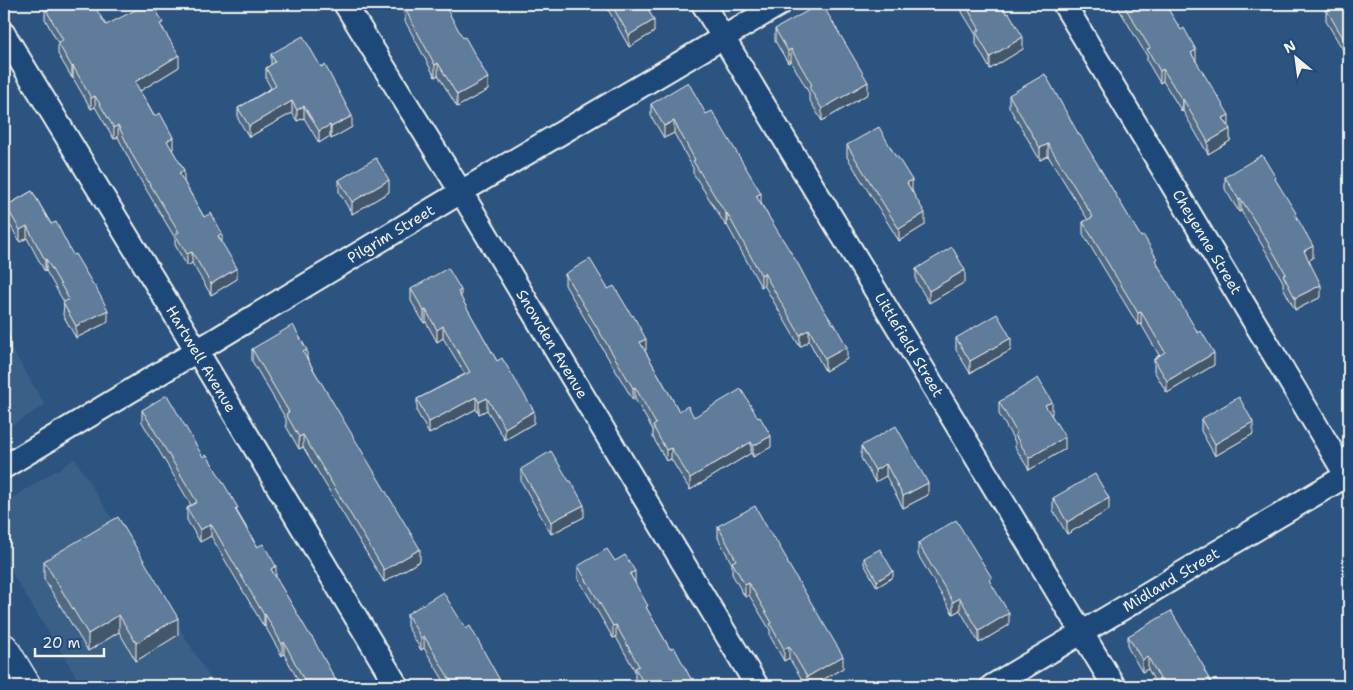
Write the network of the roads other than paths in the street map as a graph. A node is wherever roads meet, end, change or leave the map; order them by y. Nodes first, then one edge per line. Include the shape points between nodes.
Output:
1 (345, 4) edge
2 (703, 4) edge
3 (780, 4) edge
4 (1064, 4) edge
5 (4, 34) edge
6 (723, 38) junction
7 (461, 192) junction
8 (197, 351) junction
9 (4, 467) edge
10 (1348, 476) edge
11 (1082, 632) junction
12 (4, 648) edge
13 (26, 686) edge
14 (397, 686) edge
15 (757, 686) edge
16 (992, 686) edge
17 (1114, 686) edge

1 - 7 street, Snowden Avenue
2 - 6 street, Littlefield Street
3 - 6 street, Pilgrim Street
4 - 10 street, Cheyenne Street
5 - 8 street, Hartwell Avenue
6 - 7 street, Pilgrim Street
6 - 11 street, Littlefield Street
7 - 8 street, Pilgrim Street
7 - 15 street, Snowden Avenue
8 - 9 street, Pilgrim Street
8 - 14 street, Hartwell Avenue
10 - 11 street, Midland Street
11 - 16 street, Midland Street
11 - 17 street, Littlefield Street
12 - 13 street

